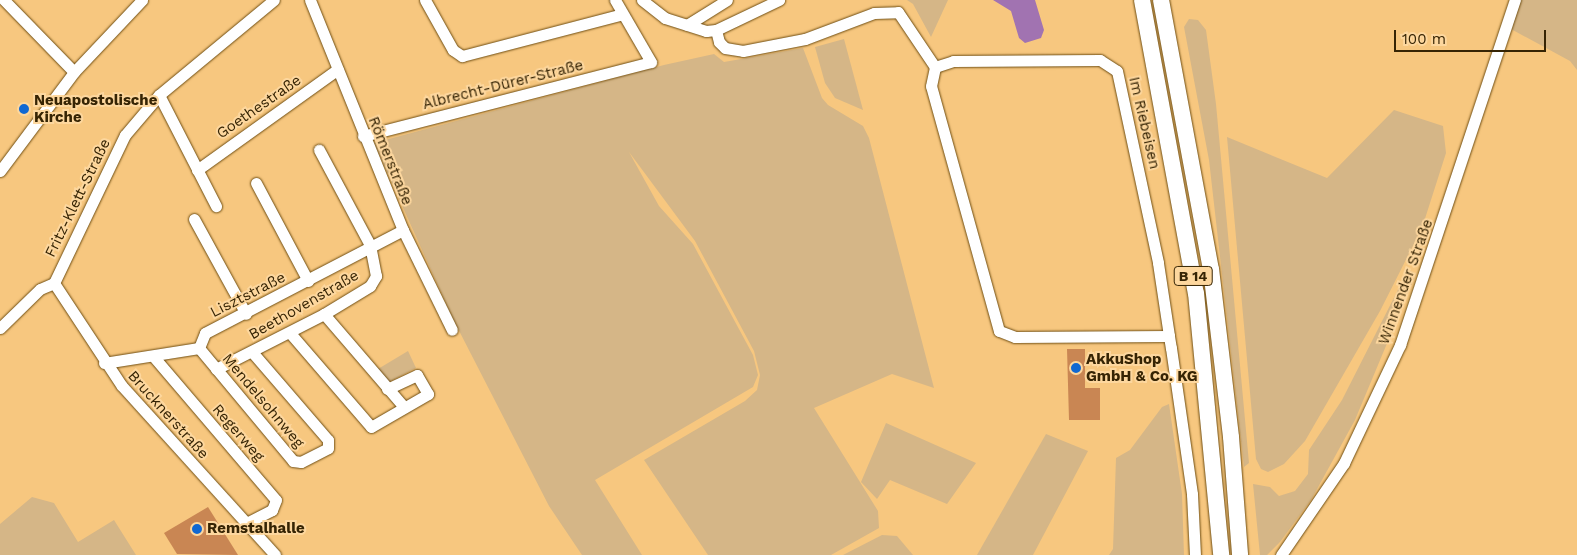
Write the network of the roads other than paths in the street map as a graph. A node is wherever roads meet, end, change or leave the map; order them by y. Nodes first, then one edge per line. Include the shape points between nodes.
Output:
1 (4, 0) edge
2 (142, 0) edge
3 (274, 0) edge
4 (310, 0) edge
5 (425, 0) edge
6 (615, 0) edge
7 (642, 0) edge
8 (727, 0) edge
9 (1142, 0) edge
10 (1161, 0) edge
11 (1515, 0) edge
12 (776, 1) edge
13 (623, 14) junction
14 (687, 25) junction
15 (716, 30) junction
16 (935, 67) junction
17 (338, 69) junction
18 (74, 72) junction
19 (159, 95) junction
20 (363, 136) junction
21 (319, 150) dead end
22 (197, 170) junction
23 (0, 171) edge
24 (256, 183) dead end
25 (216, 206) dead end
26 (194, 219) dead end
27 (402, 230) junction
28 (370, 245) junction
29 (308, 281) junction
30 (54, 283) junction
31 (246, 314) junction
32 (324, 314) junction
33 (0, 328) edge
34 (452, 330) dead end
35 (290, 333) junction
36 (1169, 336) junction
37 (199, 348) junction
38 (252, 352) junction
39 (153, 356) junction
40 (104, 363) junction
41 (216, 369) junction
42 (388, 389) junction
43 (404, 408) junction
44 (246, 523) junction
45 (275, 555) edge
46 (1194, 555) edge
47 (1221, 555) edge
48 (1240, 555) edge
49 (1282, 555) edge

1 - 18 street
2 - 18 street
3 - 19 street, Fritz-Klett-Straße
4 - 17 street, Römerstraße
5 - 13 street via 453,50 462,56
6 - 13 street
7 - 14 street via 655,12
8 - 14 street
9 - 47 highway, B 14 via 1196,293
10 - 48 highway, B 14 via 1211,269 1231,437
11 - 49 street, Winnender Straße via 1400,345 1344,463
12 - 15 street
13 - 20 street, Albrecht-Dürer-Straße via 651,62
14 - 15 street
15 - 16 street via 718,42 725,48 743,51 805,39 874,14 898,12
16 - 36 street via 930,79 932,92 999,331 1015,337
16 - 36 street, Im Riebeisen via 953,62 1100,60 1112,65 1121,81 1149,212
17 - 20 street, Römerstraße
17 - 22 street, Goethestraße
18 - 23 street
19 - 22 street
19 - 30 street, Fritz-Klett-Straße via 125,135
20 - 27 street, Römerstraße
21 - 28 street, Beethovenstraße
22 - 25 street
24 - 29 street
26 - 31 street
27 - 28 street, Lisztstraße
27 - 34 street, Römerstraße
28 - 29 street, Lisztstraße
28 - 32 street, Beethovenstraße via 376,276 370,286
29 - 31 street, Lisztstraße
30 - 33 street via 40,289
30 - 40 street, Brucknerstraße
31 - 37 street, Lisztstraße via 205,333
32 - 35 street, Beethovenstraße
32 - 42 street
35 - 38 street, Beethovenstraße
35 - 43 street via 371,427
36 - 46 street, Im Riebeisen via 1192,494
37 - 39 street
37 - 41 street, Mendelsohnweg
38 - 41 street, Beethovenstraße
38 - 41 street, Mendelsohnweg via 328,440 328,448 302,462 293,461
39 - 40 street
39 - 44 street, Regerweg via 276,500 272,510
40 - 44 street, Brucknerstraße
42 - 43 street
42 - 43 street via 411,376 421,377 427,397
44 - 45 street, Brucknerstraße

